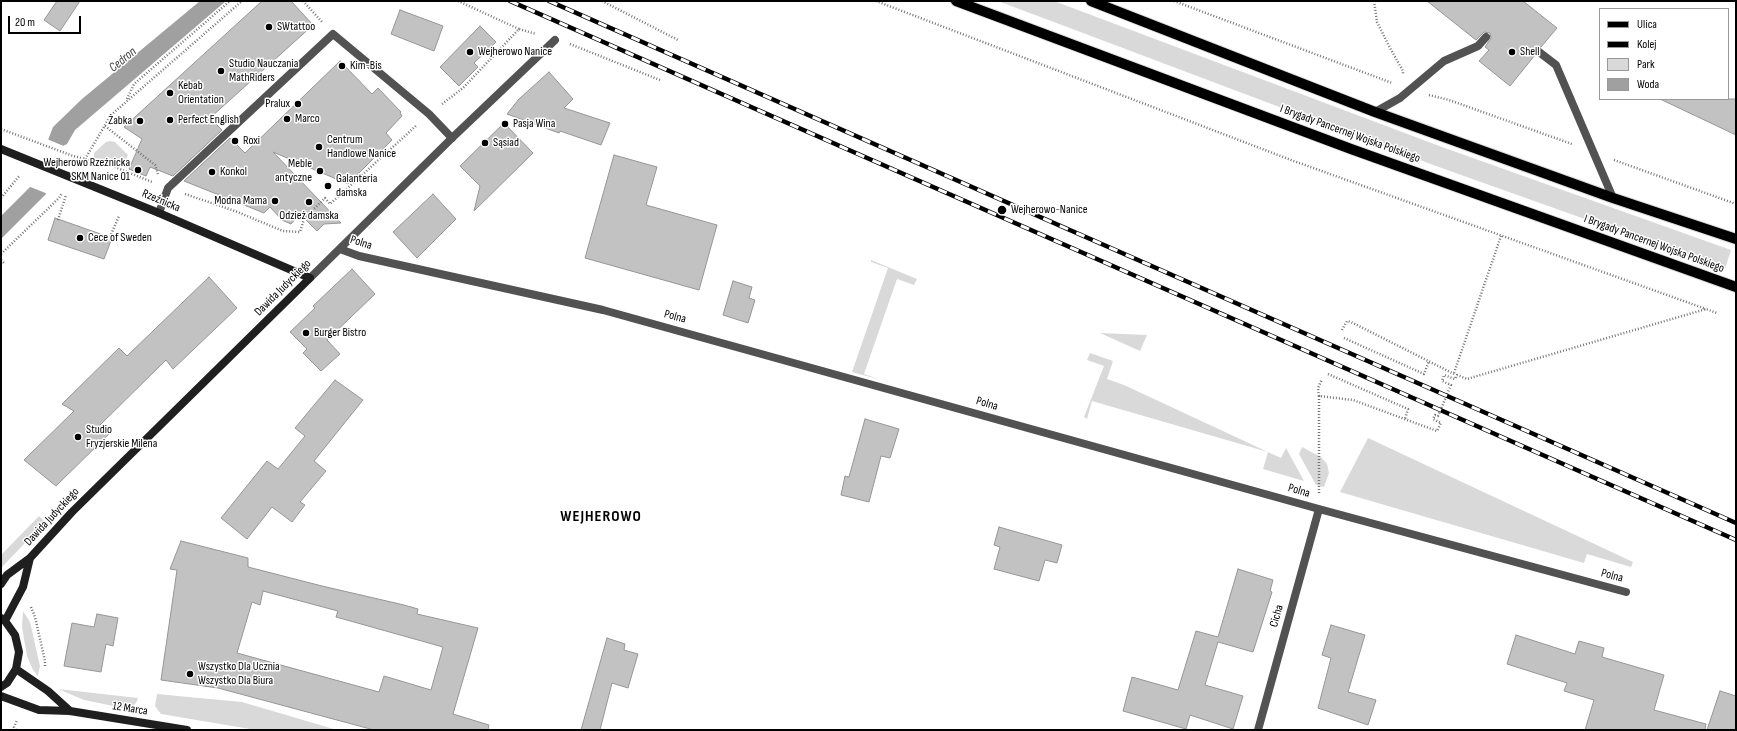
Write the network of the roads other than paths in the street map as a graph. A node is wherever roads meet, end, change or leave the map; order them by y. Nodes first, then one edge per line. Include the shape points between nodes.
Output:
1 (956, 1) edge
2 (1090, 1) edge
3 (1486, 37) dead end
4 (555, 40) road end
5 (1539, 52) dead end
6 (1375, 112) junction
7 (452, 138) junction
8 (1, 150) edge
9 (1613, 198) junction
10 (159, 213) junction
11 (1736, 239) edge
12 (340, 249) junction
13 (310, 278) junction
14 (1736, 287) edge
15 (1319, 509) junction
16 (30, 558) junction
17 (1, 584) edge
18 (1626, 592) dead end
19 (3, 620) edge
20 (16, 669) junction
21 (1, 687) edge
22 (1, 696) edge
23 (70, 711) junction
24 (187, 730) edge
25 (1258, 730) edge

1 - 14 main road, I Brygady Pancernej Wojska Polskiego via 1351,149
2 - 6 main road
3 - 6 street via 1478,46 1444,61 1407,89 1400,98
4 - 7 street, Dawida Judyckiego
5 - 9 street via 1556,65
6 - 9 main road
7 - 10 street via 429,114 334,34 168,188
7 - 12 street, Dawida Judyckiego
8 - 10 street, Rzeźnicka
9 - 11 main road
10 - 13 street, Rzeźnicka
12 - 13 street, Dawida Judyckiego
12 - 15 street, Polna via 359,256 603,310
13 - 16 street, Dawida Judyckiego via 72,512
15 - 18 street, Polna
15 - 25 street, Cicha
16 - 17 street, Dawida Judyckiego via 7,575
16 - 19 street, Dawida Judyckiego via 23,587
19 - 20 street via 15,635 19,652
20 - 21 street via 7,683
20 - 23 street via 48,691
22 - 23 street, 12 Marca via 39,710
23 - 24 street, 12 Marca

